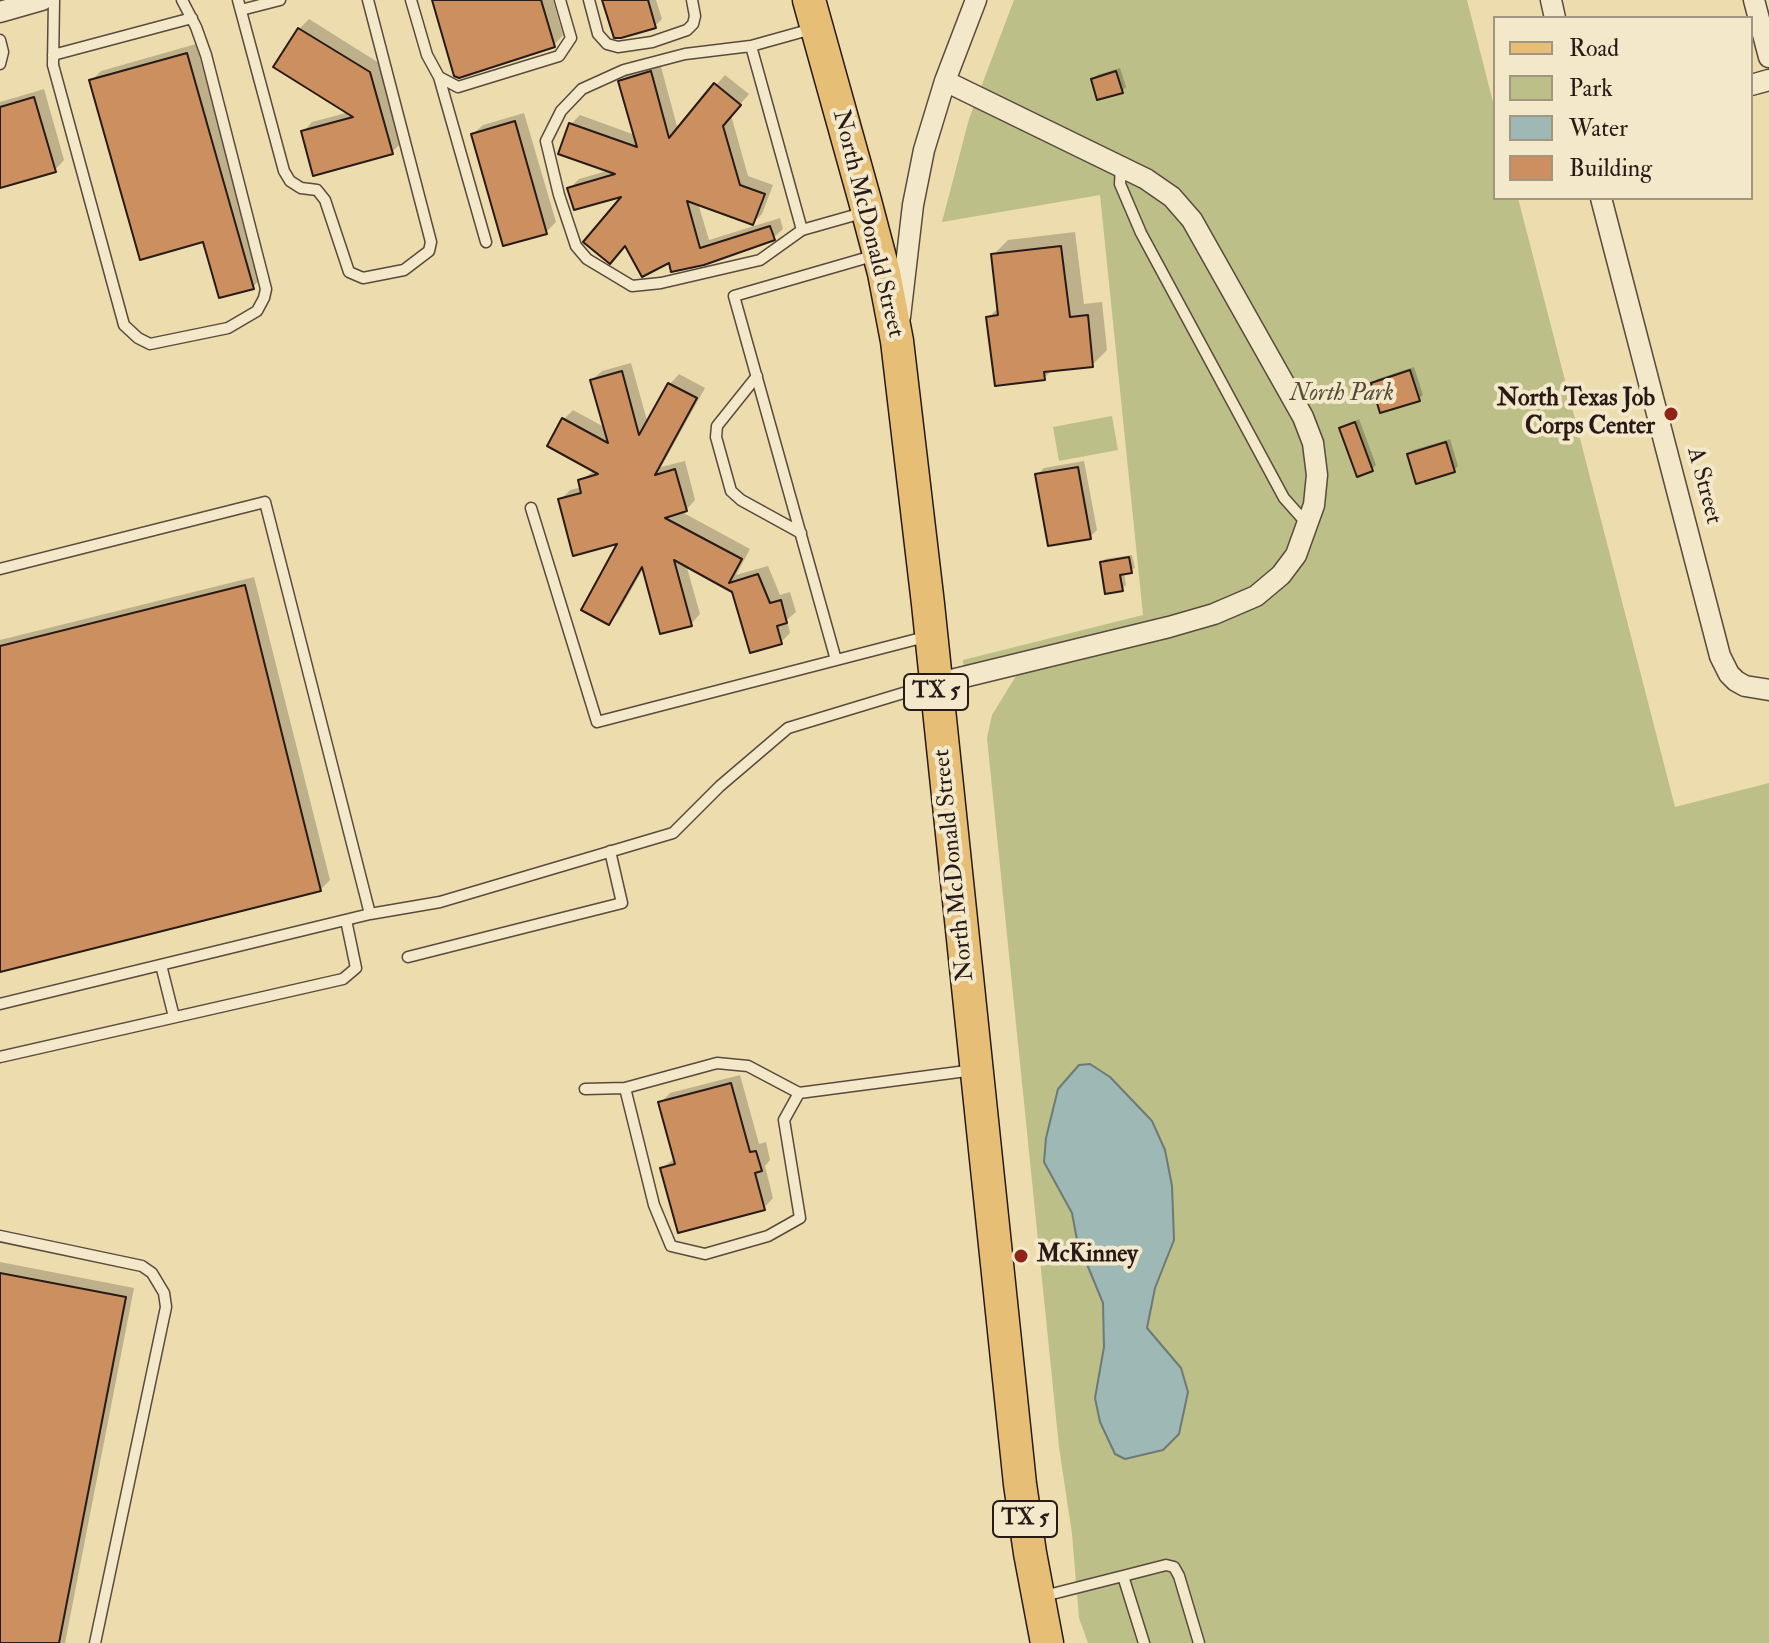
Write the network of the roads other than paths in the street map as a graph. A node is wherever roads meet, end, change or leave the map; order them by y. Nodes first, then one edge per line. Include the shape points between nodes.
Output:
1 (42, 0) edge
2 (54, 0) edge
3 (182, 0) edge
4 (280, 0) edge
5 (368, 0) edge
6 (411, 0) edge
7 (560, 0) edge
8 (589, 0) edge
9 (692, 0) edge
10 (976, 0) edge
11 (1754, 0) edge
12 (239, 5) edge
13 (0, 12) edge
14 (812, 14) edge
15 (192, 18) junction
16 (0, 40) edge
17 (751, 46) junction
18 (53, 55) junction
19 (1769, 57) edge
20 (0, 64) edge
21 (439, 77) junction
22 (945, 81) junction
23 (1121, 166) junction
24 (1602, 200) edge
25 (911, 222) junction
26 (802, 230) junction
27 (874, 233) junction
28 (486, 242) dead end
29 (897, 341) junction
30 (757, 376) junction
31 (531, 508) dead end
32 (1308, 525) junction
33 (801, 533) junction
34 (0, 569) edge
35 (931, 636) junction
36 (836, 660) junction
37 (935, 684) junction
38 (1769, 690) edge
39 (610, 851) junction
40 (370, 914) junction
41 (346, 920) junction
42 (408, 957) dead end
43 (161, 965) junction
44 (0, 1004) edge
45 (174, 1017) junction
46 (0, 1057) edge
47 (976, 1070) junction
48 (625, 1088) junction
49 (585, 1089) dead end
50 (799, 1093) junction
51 (0, 1236) edge
52 (1123, 1576) junction
53 (1038, 1597) junction
54 (95, 1643) edge
55 (1047, 1643) edge
56 (1144, 1643) edge
57 (1199, 1643) edge

1 - 13 street
2 - 18 lane
3 - 15 lane
4 - 12 lane
5 - 12 lane via 431,242 429,251 404,270 363,278 349,272 325,200 317,190 290,181 284,171
6 - 21 lane
7 - 21 lane via 571,38 559,56 458,87
8 - 9 lane via 598,34 618,47 687,30 695,16
10 - 22 street
11 - 19 street
14 - 17 lane
14 - 27 main road, North McDonald Street / TX 5
15 - 18 lane
15 - 18 lane via 266,289 257,311 228,328 150,344 124,325
16 - 20 lane
17 - 26 lane
17 - 26 lane via 685,54 624,70 582,89 561,111 546,141 559,195 576,246 587,259 632,286 760,260
21 - 28 lane
22 - 23 street
22 - 25 street via 924,150
23 - 32 lane via 1120,184 1141,233 1284,498
23 - 32 street via 1159,186 1192,220 1303,417 1317,475
24 - 38 street, A Street via 1720,656 1729,674 1745,686
25 - 27 street
25 - 29 street
26 - 27 lane
27 - 29 main road, North McDonald Street / TX 5
27 - 30 lane via 734,296
29 - 35 main road, North McDonald Street / TX 5
30 - 33 lane
30 - 33 lane via 717,426 731,491
31 - 36 lane via 597,722
32 - 37 street via 1281,575 1237,606
33 - 36 lane
34 - 40 lane via 265,502
35 - 36 lane
35 - 37 main road, North McDonald Street / TX 5
37 - 39 lane via 788,728 673,833
37 - 47 main road, North McDonald Street / TX 5
39 - 40 lane via 440,902
39 - 42 lane via 622,903
40 - 41 lane
41 - 43 lane
41 - 45 lane via 356,968 343,979
43 - 44 lane
43 - 45 lane
45 - 46 lane
47 - 50 lane
47 - 53 main road, North McDonald Street / TX 5 via 1020,1484
48 - 49 lane
48 - 50 lane via 717,1063 748,1066
48 - 50 lane via 654,1205 671,1246 705,1254 768,1236 800,1218 784,1120
51 - 54 lane via 142,1266 164,1293 166,1307
52 - 53 lane
52 - 56 lane
52 - 57 lane via 1174,1567
53 - 55 main road, North McDonald Street / TX 5

